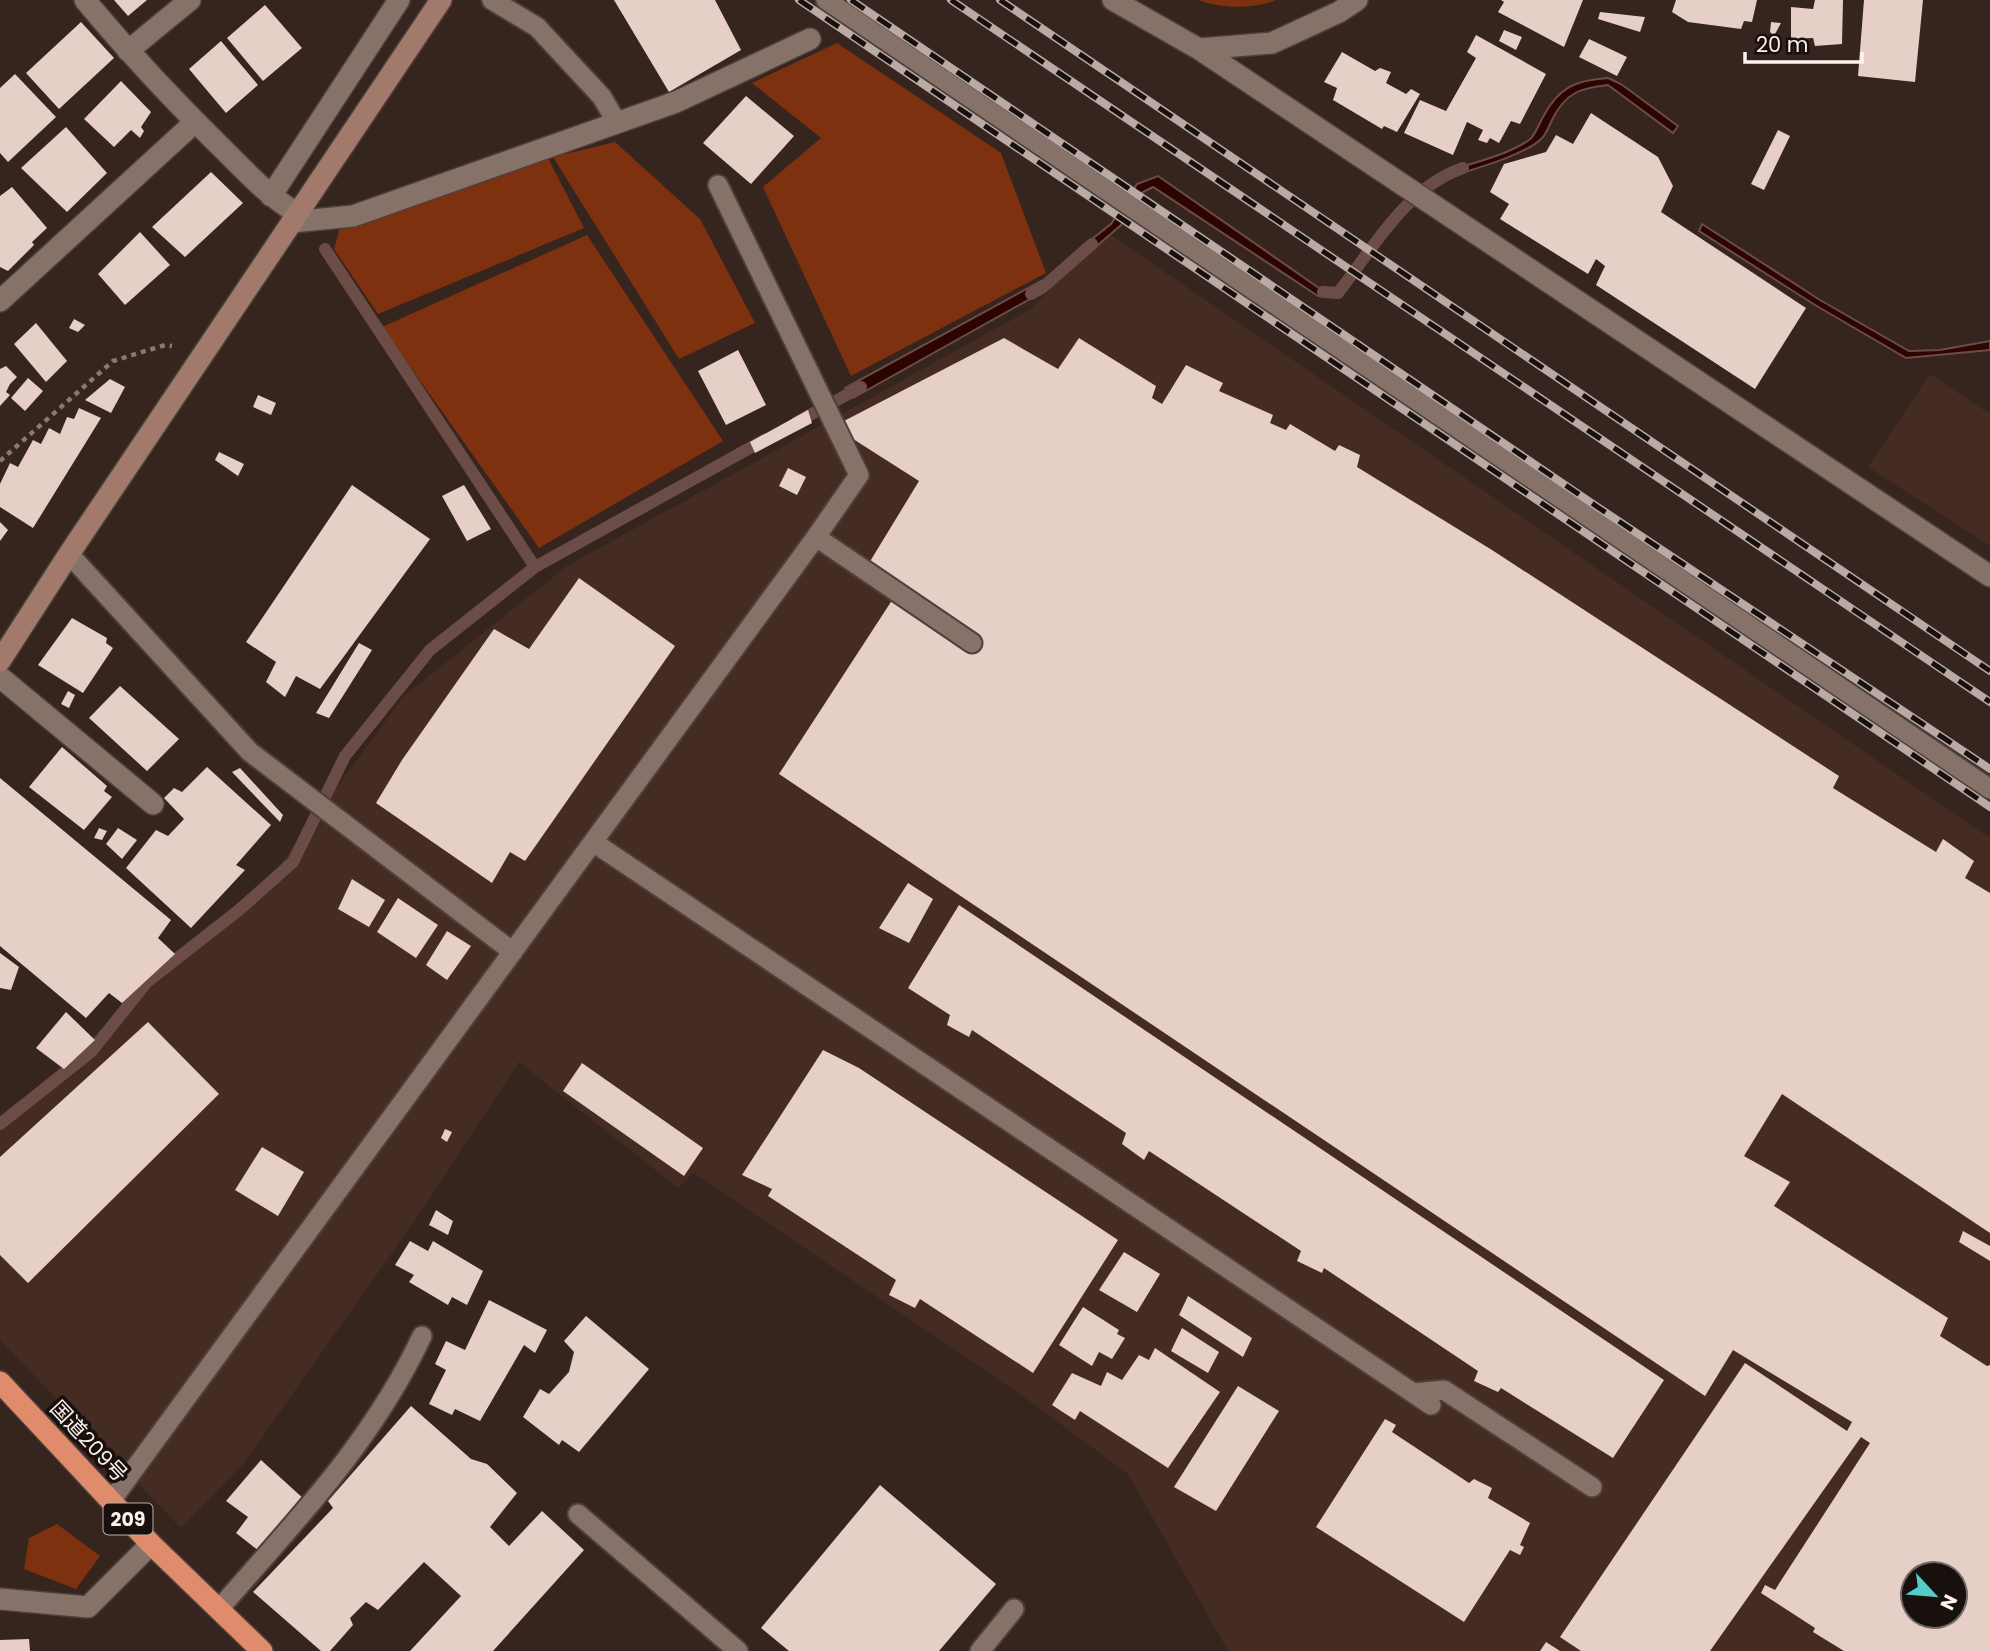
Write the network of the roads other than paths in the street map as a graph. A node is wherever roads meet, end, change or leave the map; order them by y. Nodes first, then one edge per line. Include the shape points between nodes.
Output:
1 (85, 0) edge
2 (190, 0) edge
3 (399, 0) edge
4 (441, 0) edge
5 (492, 0) edge
6 (826, 0) edge
7 (1113, 0) edge
8 (1357, 0) edge
9 (810, 39) dead end
10 (1199, 49) junction
11 (128, 51) junction
12 (195, 122) junction
13 (617, 123) junction
14 (718, 185) dead end
15 (271, 196) junction
16 (295, 217) junction
17 (0, 301) edge
18 (816, 537) junction
19 (69, 554) junction
20 (1990, 576) edge
21 (972, 643) dead end
22 (0, 661) edge
23 (0, 677) edge
24 (1990, 789) edge
25 (153, 804) dead end
26 (593, 842) junction
27 (513, 953) junction
28 (422, 1336) dead end
29 (0, 1382) edge
30 (1413, 1393) junction
31 (1431, 1405) dead end
32 (1592, 1487) dead end
33 (111, 1502) junction
34 (578, 1514) dead end
35 (151, 1544) junction
36 (0, 1599) edge
37 (219, 1609) junction
38 (1014, 1609) dead end
39 (262, 1651) edge
40 (738, 1651) edge
41 (980, 1651) edge

1 - 11 street
2 - 11 street
3 - 15 street
4 - 16 street
5 - 13 lane via 537,27 602,97
6 - 24 lane
7 - 10 street
8 - 10 street via 1272,43
9 - 13 street via 676,102
10 - 20 street
11 - 12 street
12 - 15 street
12 - 17 street
13 - 16 street via 353,216
14 - 18 lane via 859,475
15 - 16 street
16 - 19 street
18 - 21 lane
18 - 26 lane
19 - 22 street
19 - 27 lane via 250,752
23 - 25 street
26 - 27 lane
26 - 30 lane
27 - 33 lane
28 - 37 lane via 403,1376 335,1477
29 - 33 highway, 国道209号 / 209
30 - 31 lane
30 - 32 lane via 1444,1390
33 - 35 highway, 国道209号 / 209
34 - 40 lane
35 - 36 street via 88,1607
35 - 37 highway, 国道209号 / 209
37 - 39 highway, 国道209号 / 209
38 - 41 lane

